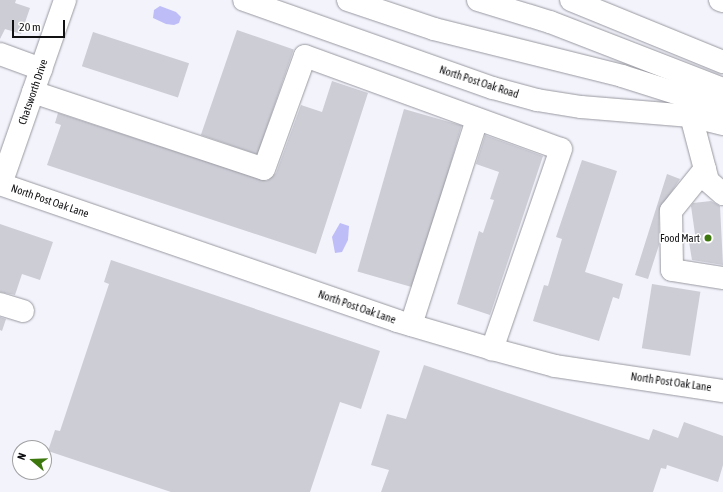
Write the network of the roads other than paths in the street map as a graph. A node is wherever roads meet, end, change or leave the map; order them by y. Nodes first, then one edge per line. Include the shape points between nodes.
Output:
1 (65, 0) edge
2 (244, 0) edge
3 (348, 0) edge
4 (478, 0) edge
5 (571, 0) edge
6 (0, 54) edge
7 (723, 62) edge
8 (41, 69) junction
9 (723, 89) edge
10 (33, 92) junction
11 (723, 108) edge
12 (691, 116) junction
13 (478, 119) junction
14 (723, 124) edge
15 (705, 169) junction
16 (0, 184) edge
17 (723, 194) edge
18 (723, 278) edge
19 (0, 304) edge
20 (23, 311) dead end
21 (411, 325) junction
22 (492, 350) junction
23 (723, 391) edge

1 - 8 main road, Chatsworth Drive
2 - 12 main road, North Post Oak Road via 493,88 537,100
3 - 11 main road via 434,28 622,76
4 - 9 main road via 550,22
5 - 7 main road
6 - 8 main road
8 - 10 main road, Chatsworth Drive
10 - 13 main road via 264,169 305,56
10 - 16 main road, Chatsworth Drive
12 - 14 main road, North Post Oak Road
12 - 15 main road
13 - 21 main road
13 - 22 main road via 561,149
15 - 17 main road via 708,181
15 - 18 main road via 671,211 672,270
16 - 21 main road, North Post Oak Lane
19 - 20 main road
21 - 22 main road, North Post Oak Lane
22 - 23 main road, North Post Oak Lane via 555,366

